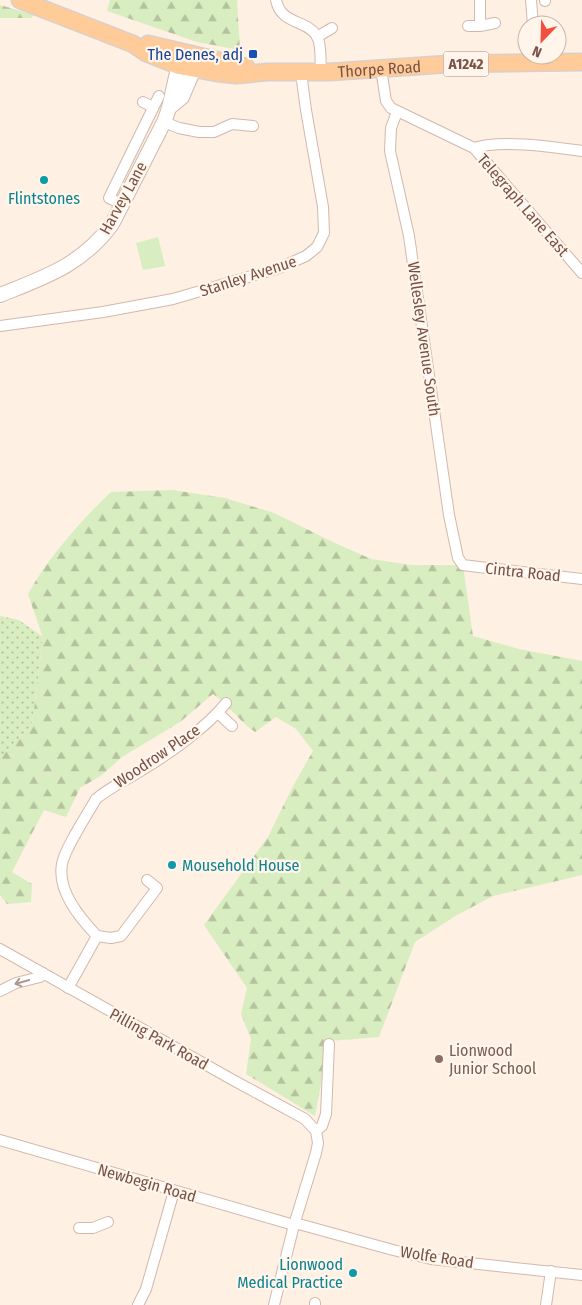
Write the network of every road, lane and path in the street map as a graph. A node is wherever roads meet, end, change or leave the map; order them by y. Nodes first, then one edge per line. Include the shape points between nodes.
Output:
1 (20, 0) edge
2 (276, 0) edge
3 (480, 0) edge
4 (531, 0) edge
5 (532, 15) edge
6 (495, 23) dead end
7 (468, 26) dead end
8 (480, 26) junction
9 (332, 28) dead end
10 (317, 37) junction
11 (517, 60) edge
12 (188, 61) junction
13 (567, 61) edge
14 (582, 62) edge
15 (381, 68) junction
16 (321, 72) junction
17 (301, 73) junction
18 (159, 96) dead end
19 (143, 102) dead end
20 (153, 107) junction
21 (397, 112) junction
22 (164, 122) junction
23 (253, 126) dead end
24 (474, 148) junction
25 (582, 151) edge
26 (122, 204) junction
27 (582, 273) edge
28 (0, 295) edge
29 (0, 326) edge
30 (464, 565) joint
31 (582, 579) edge
32 (226, 703) dead end
33 (218, 713) junction
34 (232, 726) dead end
35 (147, 880) dead end
36 (97, 936) junction
37 (0, 949) edge
38 (43, 973) junction
39 (68, 988) junction
40 (0, 991) edge
41 (329, 1044) dead end
42 (316, 1131) junction
43 (0, 1140) edge
44 (174, 1191) junction
45 (108, 1222) dead end
46 (295, 1224) junction
47 (79, 1228) dead end
48 (551, 1271) junction
49 (582, 1275) edge
50 (138, 1305) edge
51 (274, 1305) edge
52 (546, 1305) edge

1 - 12 main road, A1242 via 133,44 146,44
2 - 10 street via 288,19
3 - 8 street
4 - 5 street
6 - 8 street
7 - 8 street
9 - 10 street
10 - 16 street
11 - 15 main road, Thorpe Road / A1242
12 - 17 main road, Thorpe Road / A1242
12 - 22 street, Harvey Lane via 182,97 170,107
13 - 14 main road, Thorpe Road / A1242
15 - 16 main road, Thorpe Road / A1242
15 - 21 street via 386,100
16 - 17 main road, Thorpe Road / A1242
17 - 29 street, Stanley Avenue via 323,216 324,233 317,247 306,256 279,268 172,299
18 - 20 street
19 - 20 street
20 - 26 street via 109,198
21 - 24 street, Telegraph Lane East
21 - 30 street, Wellesley Avenue South via 391,128 390,151 409,236 449,515 458,558
22 - 23 street via 199,132 214,132 232,124
22 - 26 street, Harvey Lane
24 - 25 street via 485,144 528,145
24 - 27 street, Telegraph Lane East
26 - 28 street, Harvey Lane via 103,236 77,260
30 - 31 street, Cintra Road
32 - 33 street, Woodrow Place
33 - 34 street, Woodrow Place
33 - 36 street, Woodrow Place via 172,750 96,798 65,854 61,866 64,886 73,906
35 - 36 street via 157,888 121,936
36 - 39 street
37 - 38 street, Pilling Park Road
38 - 39 street, Pilling Park Road
38 -> 40 street via 40,977
39 - 42 street, Pilling Park Road via 294,1112
41 - 42 street via 326,1114 322,1126
42 - 46 street via 316,1153
43 - 44 street, Newbegin Road
44 - 46 street, Newbegin Road
44 - 50 street via 146,1289
45 - 47 street via 93,1228
46 - 48 street, Wolfe Road via 422,1257
46 - 51 street
48 - 49 street, Wolfe Road
48 - 52 street

